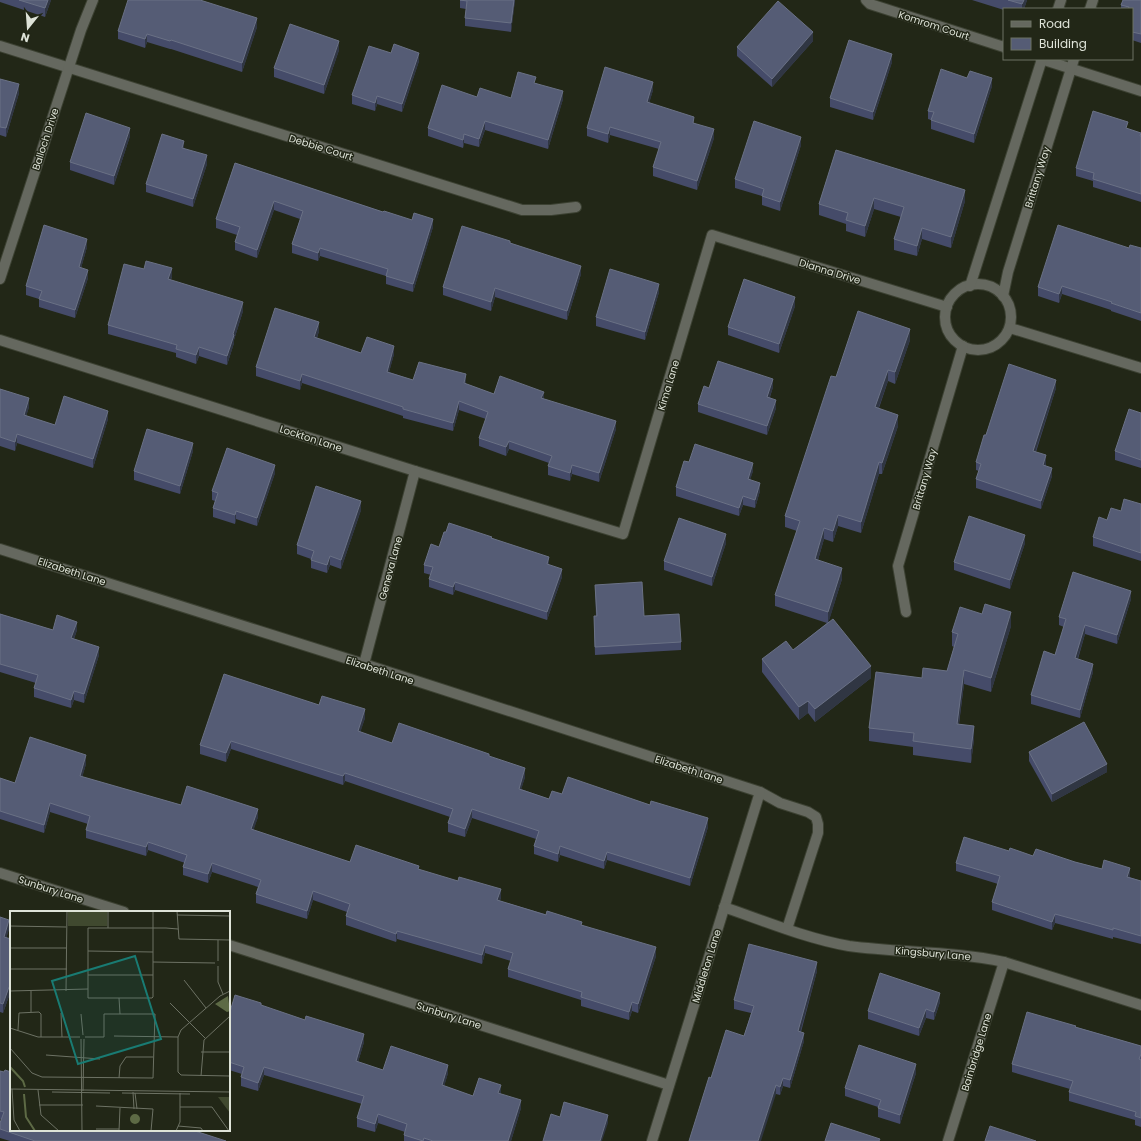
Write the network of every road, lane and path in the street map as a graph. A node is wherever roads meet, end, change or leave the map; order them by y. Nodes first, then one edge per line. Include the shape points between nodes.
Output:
1 (93, 0) edge
2 (866, 0) edge
3 (0, 46) edge
4 (1003, 47) edge
5 (1042, 60) edge
6 (1048, 60) edge
7 (1073, 64) edge
8 (69, 67) junction
9 (1141, 91) edge
10 (576, 207) dead end
11 (712, 235) joint
12 (0, 279) edge
13 (970, 286) junction
14 (1003, 296) junction
15 (947, 307) junction
16 (1010, 328) junction
17 (0, 340) edge
18 (963, 346) junction
19 (1141, 368) edge
20 (415, 471) junction
21 (623, 534) joint
22 (0, 548) edge
23 (906, 612) dead end
24 (364, 664) junction
25 (760, 792) junction
26 (0, 873) edge
27 (724, 907) junction
28 (121, 911) edge
29 (787, 929) junction
30 (230, 945) edge
31 (1004, 962) junction
32 (1141, 1005) edge
33 (669, 1085) junction
34 (652, 1141) edge
35 (948, 1141) edge

1 - 8 street, Balloch Drive
2 - 4 street, Komrom Court via 870,4
3 - 8 street, Debbie Court
5 - 13 street
6 - 7 street
7 - 9 street
7 - 14 street, Brittany Way via 1008,272
8 - 10 street, Debbie Court via 522,210
8 - 12 street, Balloch Drive
11 - 15 street, Dianna Drive
11 - 21 street, Kima Lane
13 - 14 street via 983,285 994,288
13 - 15 street via 961,289 952,297
14 - 16 street via 1009,305
15 - 18 street via 945,318 948,330
16 - 18 street via 996,346 974,350
16 - 19 street
17 - 20 street, Lockton Lane
18 - 23 street, Brittany Way via 898,566
20 - 21 street, Lockton Lane
20 - 24 street, Geneva Lane
22 - 24 street, Elizabeth Lane
24 - 25 street, Elizabeth Lane
25 - 27 street, Middleton Lane
25 - 29 street, Elizabeth Lane via 780,803 808,812 816,818 818,824 818,833
26 - 28 street, Sunbury Lane
27 - 29 street, Kingsbury Lane
27 - 33 street, Middleton Lane
29 - 31 street, Kingsbury Lane via 849,946 964,955
30 - 33 street, Sunbury Lane
31 - 32 street, Kingsbury Lane
31 - 35 street, Bainbridge Lane
33 - 34 street, Middleton Lane

